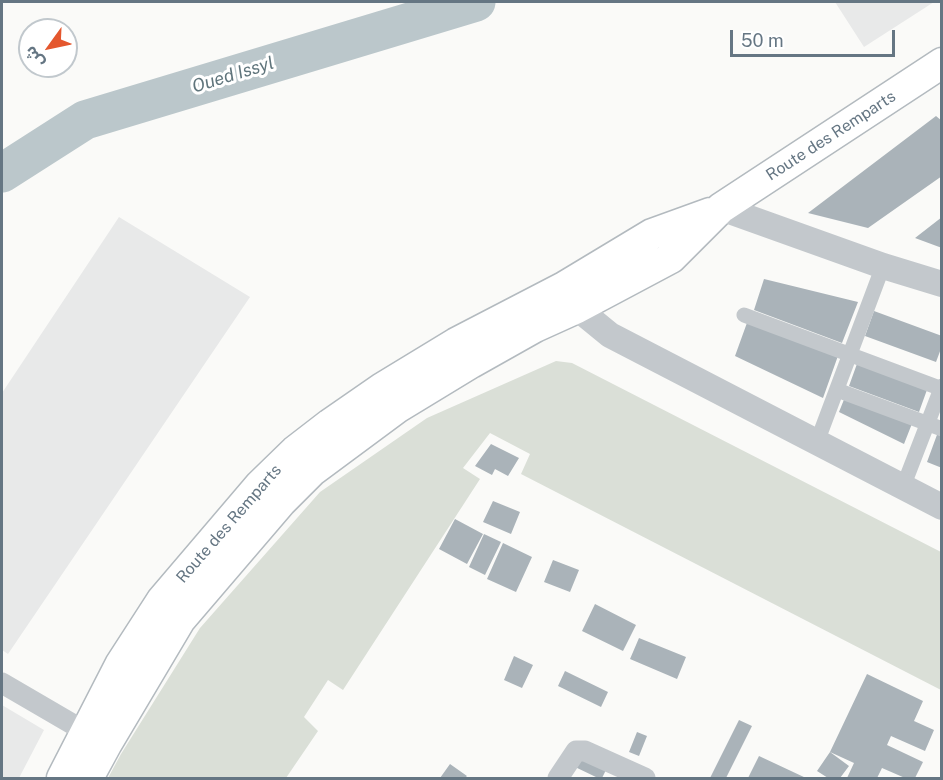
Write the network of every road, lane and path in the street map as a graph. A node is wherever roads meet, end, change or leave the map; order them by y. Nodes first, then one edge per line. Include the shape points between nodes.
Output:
1 (942, 63) edge
2 (721, 208) junction
3 (883, 266) junction
4 (942, 284) edge
5 (570, 298) junction
6 (744, 315) dead end
7 (850, 354) junction
8 (941, 388) edge
9 (837, 390) junction
10 (934, 427) edge
11 (817, 442) junction
12 (903, 487) junction
13 (942, 507) edge
14 (2, 683) edge
15 (96, 738) junction
16 (62, 778) edge
17 (88, 778) edge
18 (558, 778) edge
19 (645, 778) edge

1 - 2 main road, Route des Remparts
2 - 3 street
2 - 5 main road, Route des Remparts via 652,234
3 - 4 street
3 - 7 street
5 - 11 street via 610,335
5 - 15 main road, Route des Remparts via 456,344 382,388 295,451 260,485 162,600 120,665
6 - 7 street
7 - 8 street
7 - 9 street
8 - 10 street
9 - 10 street
9 - 11 street
10 - 12 street
11 - 12 street
12 - 13 street
14 - 15 street
15 - 16 main road, Route des Remparts
15 - 17 main road, Route des Remparts
18 - 19 street via 576,752 585,751

